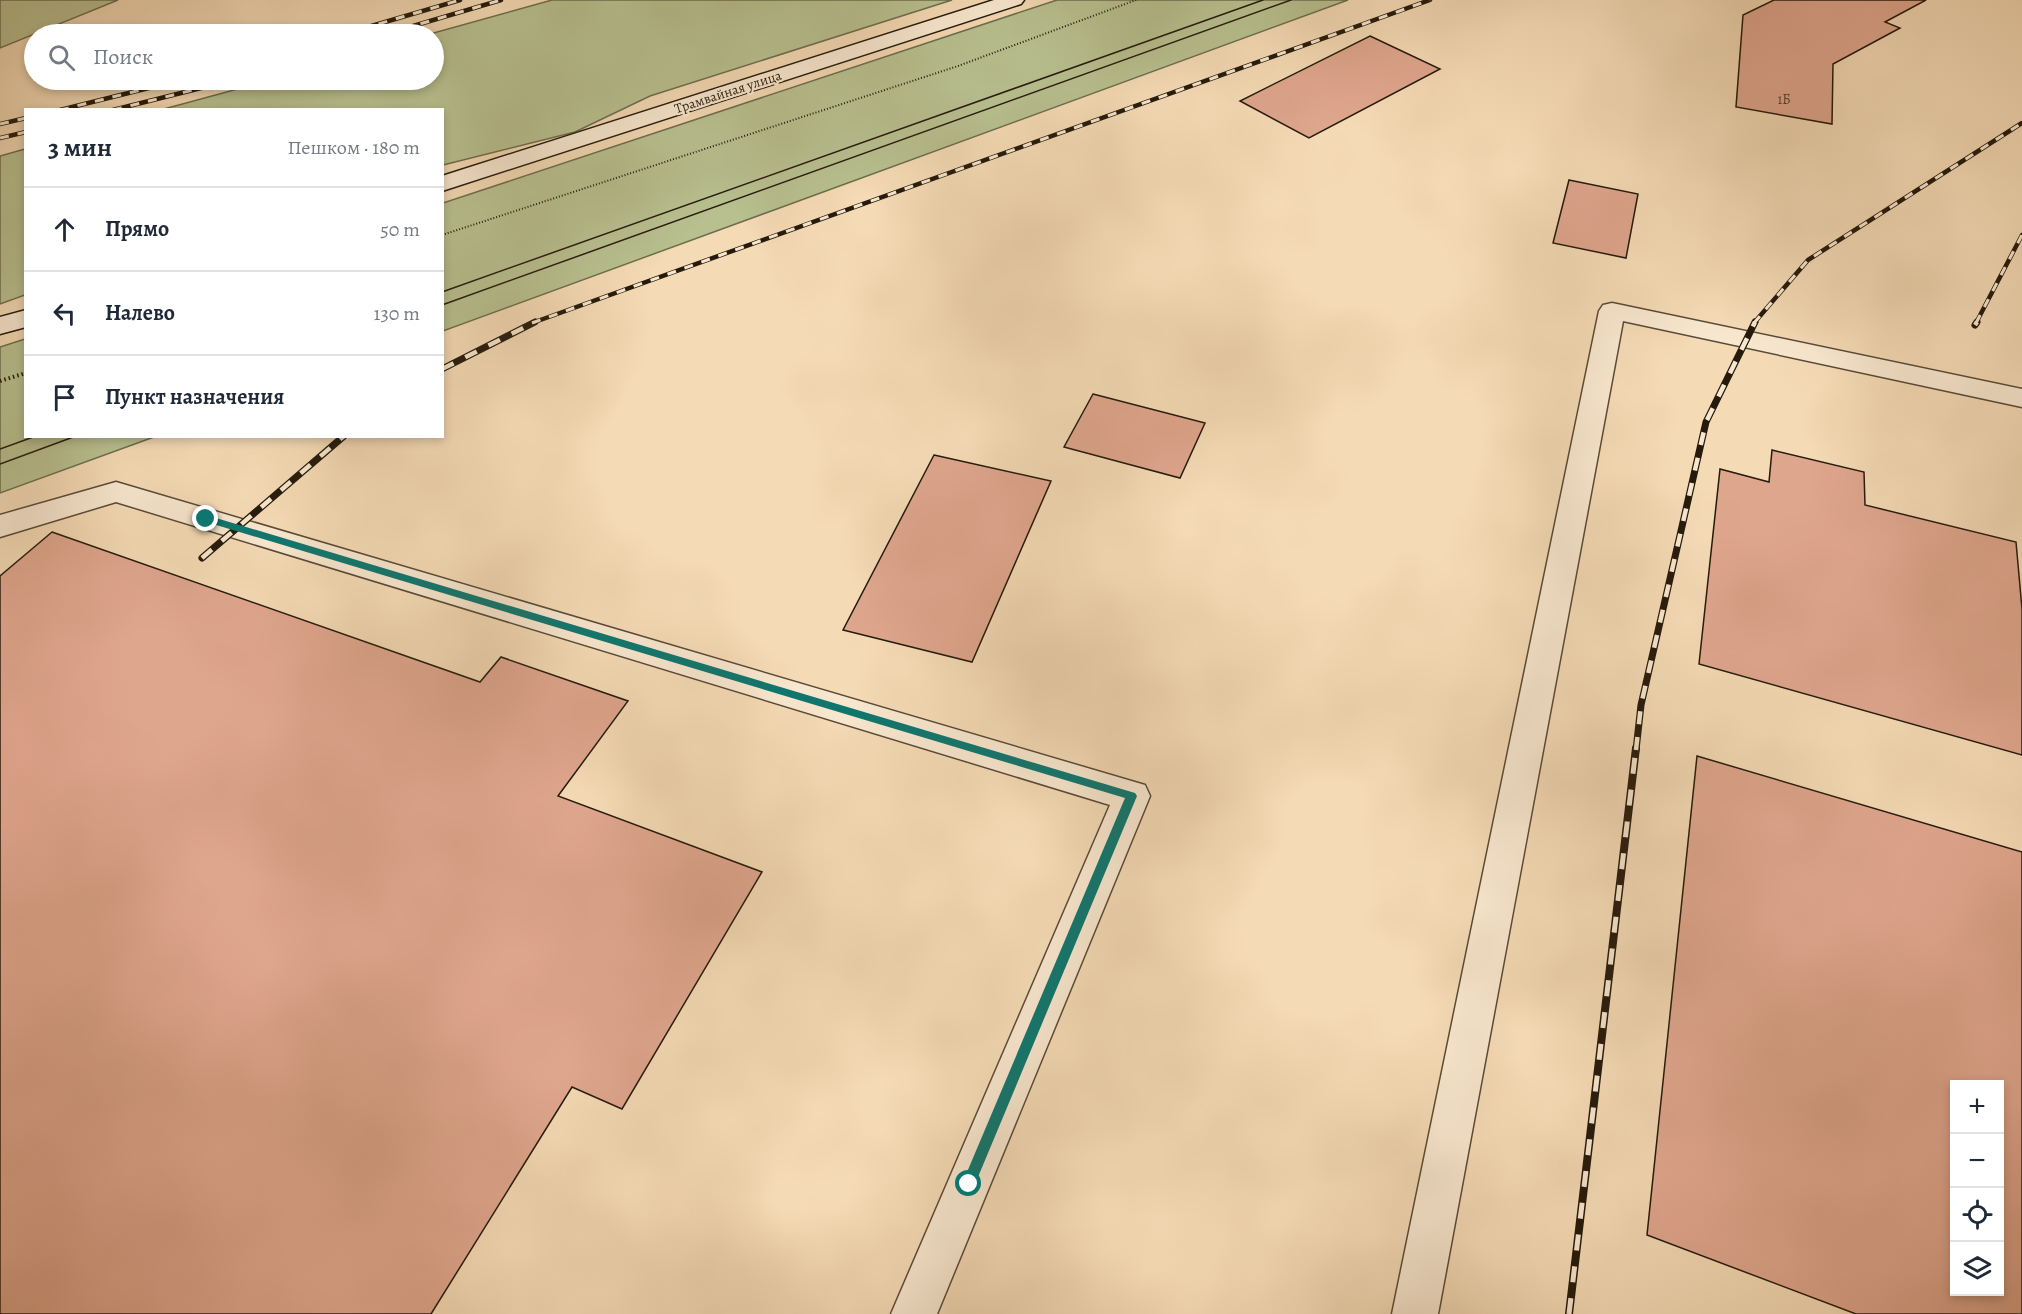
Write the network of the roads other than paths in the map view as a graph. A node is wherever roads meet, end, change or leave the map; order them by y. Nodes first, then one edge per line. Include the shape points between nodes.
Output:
1 (1014, 0) edge
2 (444, 183) edge
3 (24, 319) edge
4 (0, 326) edge
5 (2022, 398) edge
6 (0, 526) edge
7 (914, 1314) edge
8 (1415, 1314) edge

1 - 2 street, Трамвайная улица
3 - 4 street
5 - 8 street via 1612,311
6 - 7 street via 116,492 1132,796

